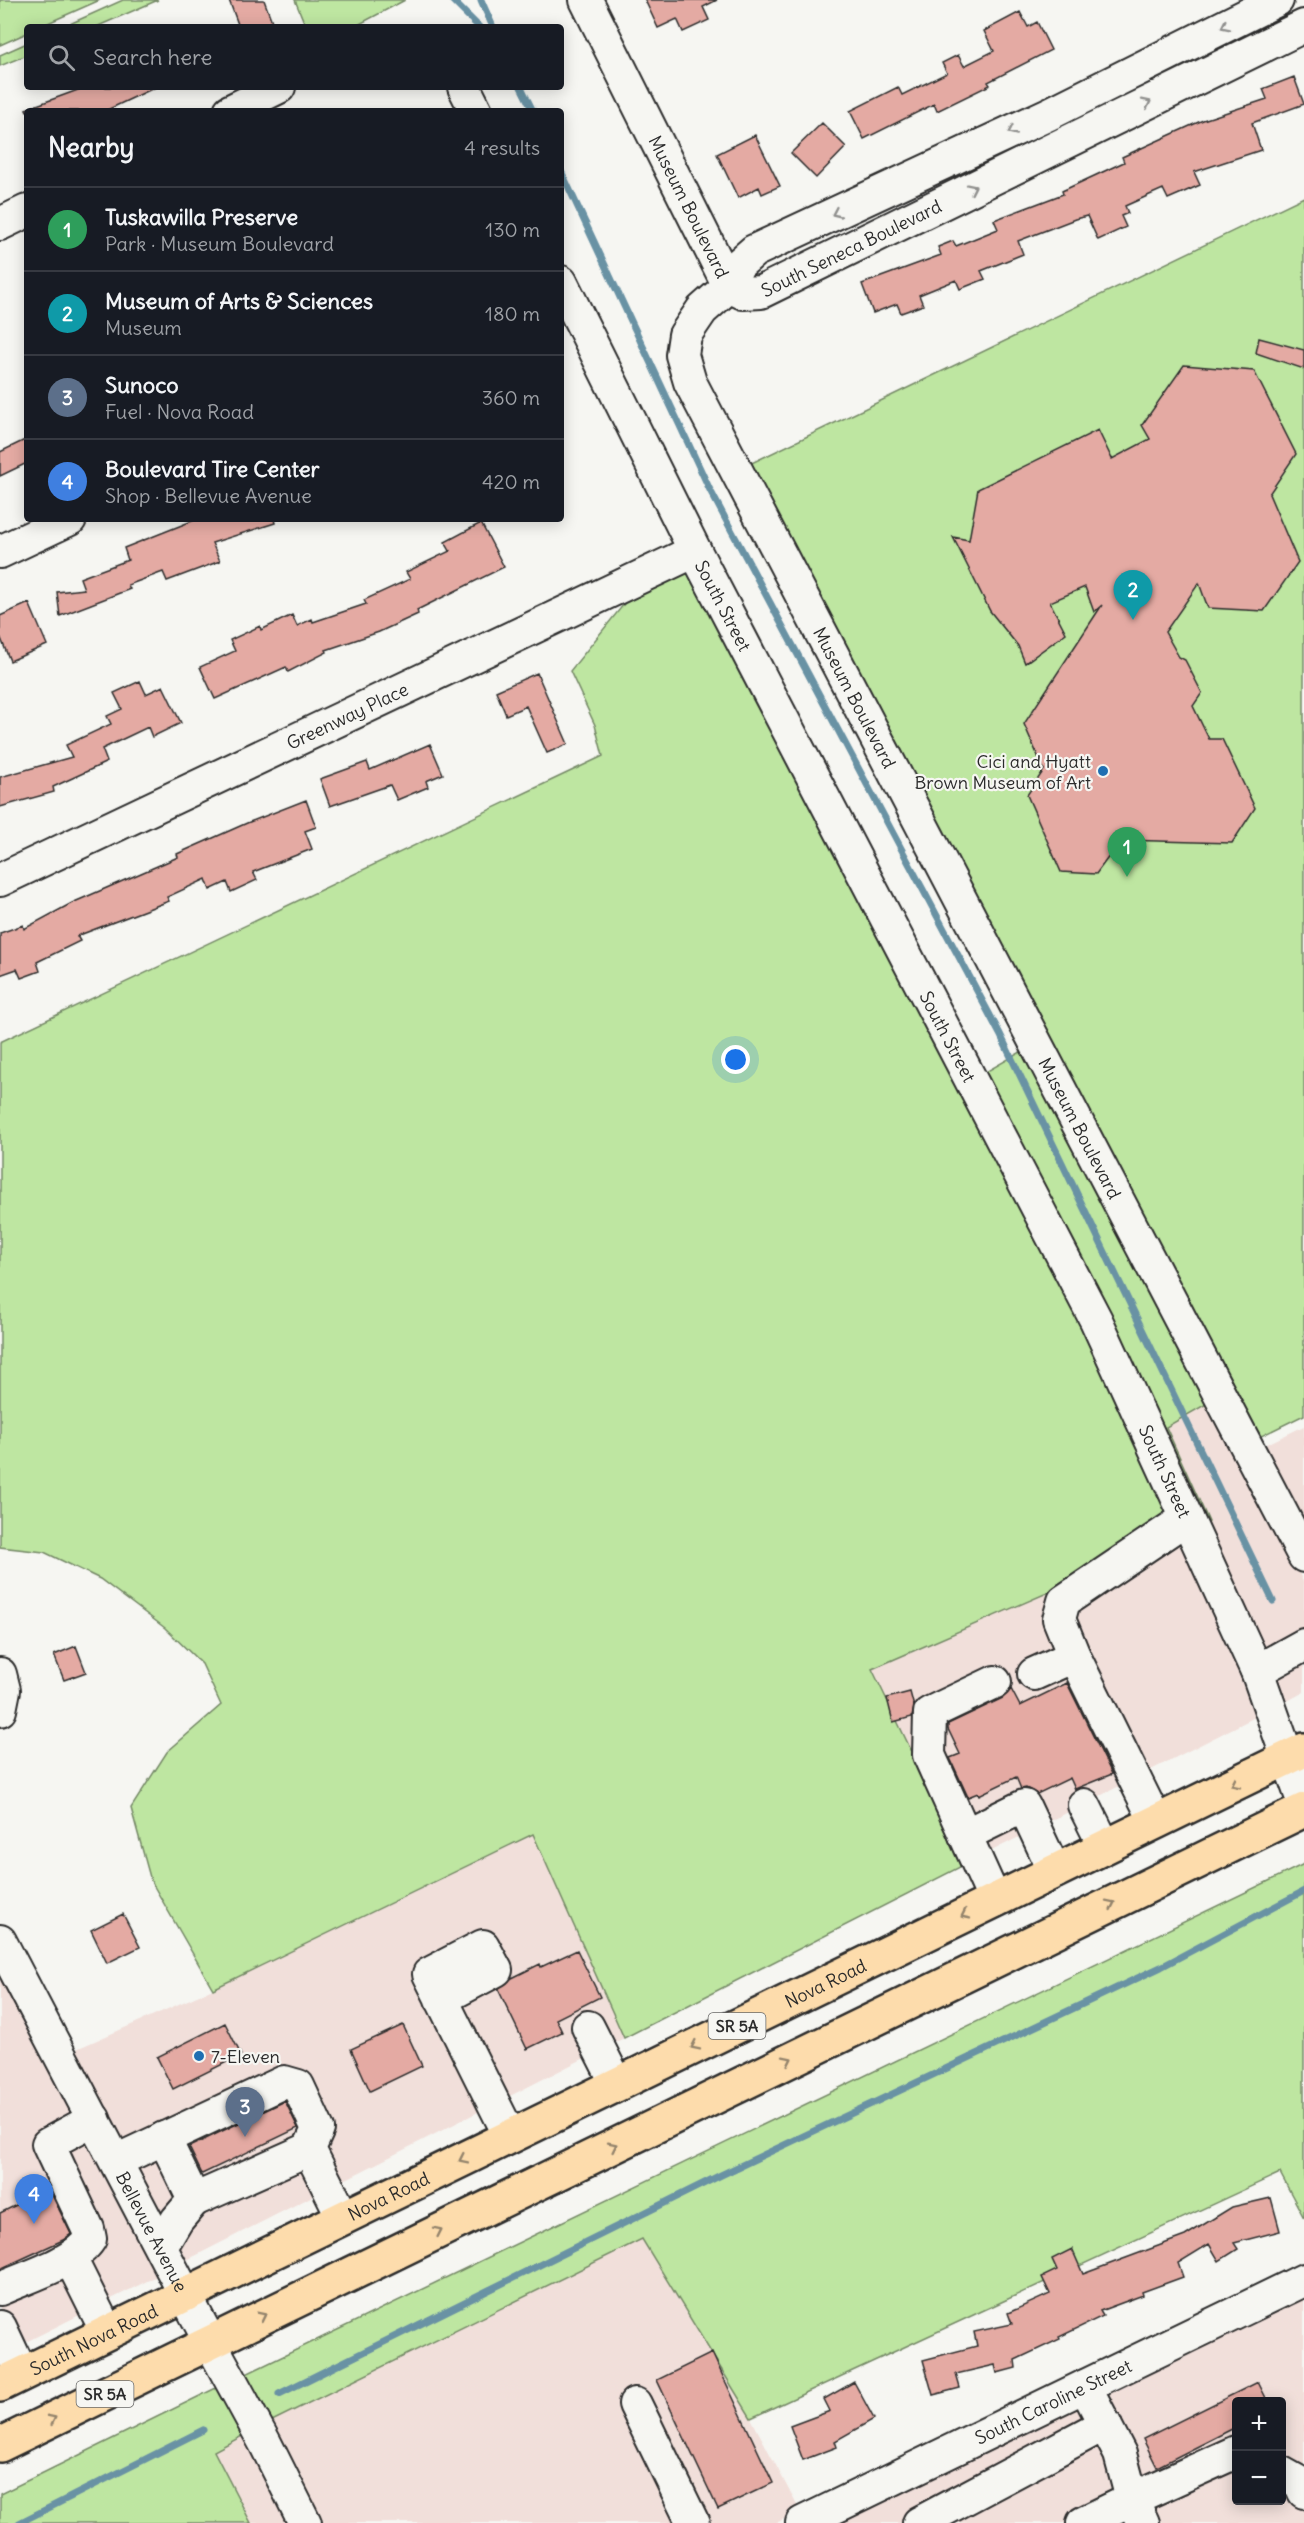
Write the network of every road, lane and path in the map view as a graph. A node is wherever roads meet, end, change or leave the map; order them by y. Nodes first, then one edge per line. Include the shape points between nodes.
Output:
1 (586, 0) edge
2 (1277, 0) edge
3 (1304, 26) edge
4 (273, 90) edge
5 (466, 90) edge
6 (236, 108) edge
7 (474, 108) edge
8 (1049, 114) junction
9 (1064, 144) junction
10 (24, 212) edge
11 (0, 224) edge
12 (729, 286) junction
13 (564, 289) edge
14 (64, 522) edge
15 (695, 551) junction
16 (0, 552) edge
17 (0, 880) edge
18 (1187, 1518) junction
19 (1304, 1556) edge
20 (1304, 1645) edge
21 (1074, 1656) junction
22 (1257, 1671) junction
23 (0, 1674) edge
24 (1034, 1674) dead end
25 (995, 1682) dead end
26 (0, 1710) edge
27 (1296, 1754) edge
28 (1304, 1804) edge
29 (1084, 1805) dead end
30 (1304, 1810) edge
31 (1156, 1822) junction
32 (965, 1835) junction
33 (1105, 1847) junction
34 (1055, 1872) junction
35 (995, 1900) junction
36 (0, 1941) edge
37 (441, 2000) dead end
38 (588, 2027) dead end
39 (617, 2084) junction
40 (94, 2119) junction
41 (510, 2136) junction
42 (164, 2138) junction
43 (309, 2149) junction
44 (116, 2161) junction
45 (194, 2200) junction
46 (343, 2217) junction
47 (161, 2247) junction
48 (70, 2258) junction
49 (1304, 2280) edge
50 (0, 2289) edge
51 (186, 2294) junction
52 (0, 2327) edge
53 (107, 2332) junction
54 (210, 2342) junction
55 (11, 2379) edge
56 (1085, 2386) junction
57 (634, 2404) dead end
58 (1105, 2424) junction
59 (0, 2445) edge
60 (1232, 2454) edge
61 (1286, 2476) edge
62 (1304, 2492) edge
63 (1138, 2511) edge
64 (931, 2520) edge
65 (305, 2523) edge
66 (693, 2523) edge
67 (802, 2523) edge
68 (1083, 2523) edge

1 - 12 street, Museum Boulevard
2 -> 8 street, South Seneca Boulevard
9 -> 3 street, South Seneca Boulevard
4 - 6 street
5 - 7 street
8 - 9 street
8 -> 12 street, South Seneca Boulevard via 754,251 738,265
12 -> 9 street, South Seneca Boulevard via 743,293 761,292
10 - 11 street
12 - 19 street, Museum Boulevard via 702,310 685,335 682,355 690,382
13 - 15 street, South Street
14 - 16 street
15 - 17 street, Greenway Place
15 - 18 street, South Street via 1096,1320
18 - 21 street via 1064,1601 1059,1618
18 - 22 street, South Street
20 - 22 street
21 - 24 street
21 - 31 street
22 - 27 street, South Street
23 - 26 street via 4,1690
25 - 32 street via 930,1713 929,1755
27 - 28 street, South Street
27 -> 31 main road, Nova Road / SR 5A
29 - 33 street
54 -> 30 main road, SR 5A
31 - 33 main road, Nova Road / SR 5A
32 - 34 street via 1024,1806
32 - 35 street
33 - 34 main road, Nova Road / SR 5A
34 - 35 main road, Nova Road / SR 5A
35 -> 39 main road, Nova Road / SR 5A
36 - 40 street, Bellevue Avenue
37 - 41 street
38 - 39 street
39 - 41 main road, Nova Road / SR 5A
40 - 44 street, Bellevue Avenue
40 - 48 street via 48,2144 90,2239 84,2249
41 -> 46 main road, Nova Road / SR 5A
42 - 43 street via 284,2082 298,2086 318,2129
42 - 44 street
42 - 45 street
43 - 45 street
43 - 46 street
44 - 47 street, Bellevue Avenue
45 - 47 street
46 - 51 main road, Nova Road / SR 5A
47 - 51 street, Bellevue Avenue
48 - 50 street
48 - 53 street
49 - 56 street, South Caroline Street
51 - 53 main road, South Nova Road / SR 5A
51 - 54 street, Bellevue Avenue
52 - 55 street
53 - 55 main road, South Nova Road / SR 5A
59 -> 54 main road, SR 5A
54 - 65 street, Bellevue Avenue
56 - 58 street
56 - 67 street, South Caroline Street
57 - 66 street
58 - 63 street via 1120,2454
58 - 64 street
60 - 63 street
61 - 62 street via 1300,2483
63 - 68 street

